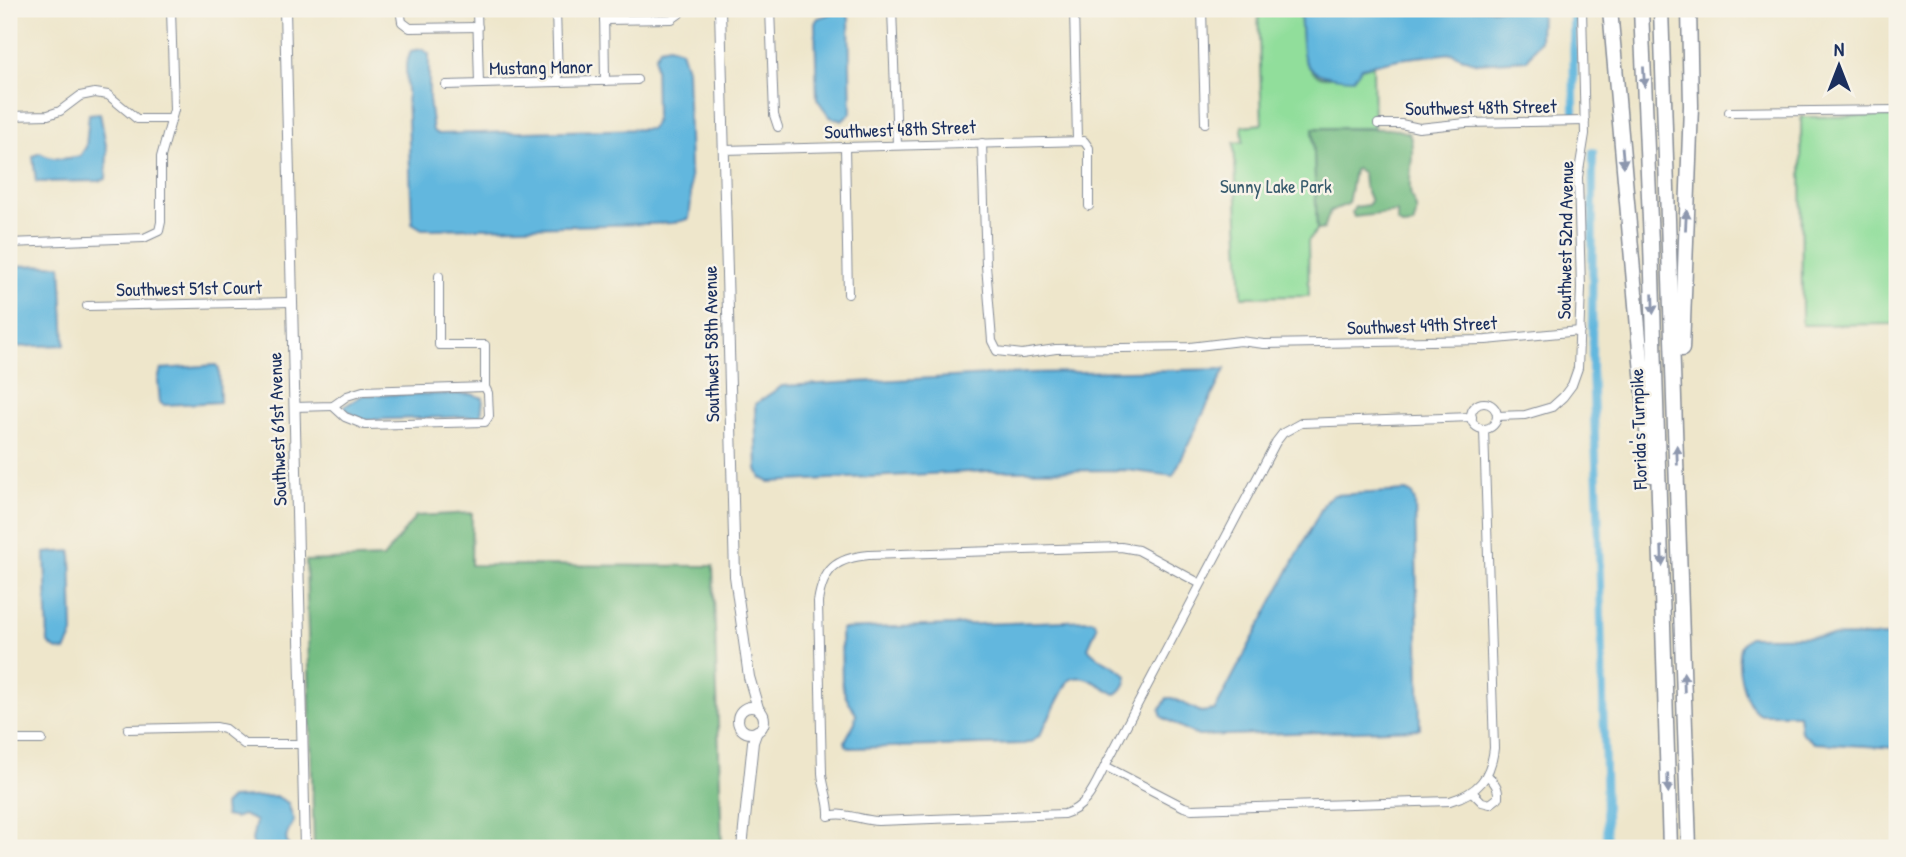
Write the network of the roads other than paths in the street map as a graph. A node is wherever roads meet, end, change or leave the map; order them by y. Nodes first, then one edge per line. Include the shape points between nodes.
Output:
1 (171, 9) edge
2 (285, 9) edge
3 (400, 9) edge
4 (477, 9) edge
5 (556, 9) edge
6 (604, 9) edge
7 (720, 9) edge
8 (770, 9) edge
9 (892, 9) edge
10 (1074, 9) edge
11 (1202, 9) edge
12 (1582, 9) edge
13 (1610, 9) edge
14 (1641, 9) edge
15 (1661, 9) edge
16 (1689, 9) edge
17 (1890, 9) edge
18 (680, 12) edge
19 (1897, 16) edge
20 (604, 20) junction
21 (478, 27) junction
22 (637, 80) dead end
23 (605, 81) junction
24 (558, 82) junction
25 (479, 84) junction
26 (446, 85) dead end
27 (1897, 110) edge
28 (1729, 112) dead end
29 (9, 116) edge
30 (170, 119) junction
31 (1585, 121) junction
32 (1205, 123) dead end
33 (1378, 124) dead end
34 (778, 127) dead end
35 (1077, 140) junction
36 (982, 143) junction
37 (897, 145) junction
38 (845, 147) junction
39 (724, 150) junction
40 (1089, 206) dead end
41 (9, 243) edge
42 (439, 276) dead end
43 (848, 294) dead end
44 (291, 302) junction
45 (87, 306) dead end
46 (1580, 331) junction
47 (485, 387) junction
48 (333, 406) junction
49 (295, 407) junction
50 (1675, 410) junction
51 (1497, 416) junction
52 (1472, 417) junction
53 (1485, 429) junction
54 (1661, 524) junction
55 (1201, 584) junction
56 (748, 677) junction
57 (758, 708) junction
58 (742, 710) junction
59 (128, 729) dead end
60 (743, 730) junction
61 (757, 731) junction
62 (9, 740) edge
63 (42, 740) dead end
64 (303, 744) junction
65 (751, 763) junction
66 (1105, 766) junction
67 (1488, 776) junction
68 (1472, 792) junction
69 (305, 848) edge
70 (742, 848) edge
71 (1670, 848) edge
72 (1689, 848) edge

1 - 30 street via 174,110
2 - 44 street, Southwest 61st Avenue
3 - 21 street via 402,22 415,29
4 - 21 street
5 - 24 street
6 - 20 street
7 - 39 street, Southwest 58th Avenue
8 - 34 street
9 - 37 street
10 - 35 street
11 - 32 street
12 - 31 street, Southwest 52nd Avenue
13 -> 54 highway via 1650,471
14 -> 54 highway, Florida's Turnpike
15 - 50 highway, Florida's Turnpike
50 -> 16 highway via 1682,349 1691,126
17 - 19 street
18 - 20 street via 673,19
20 - 23 street
21 - 25 street
22 - 23 street, Mustang Manor
23 - 24 street, Mustang Manor
24 - 25 street, Mustang Manor
25 - 26 street, Mustang Manor
27 - 28 street
29 - 30 street via 48,115 80,96 95,93 108,95 137,118
30 - 41 street via 161,157 159,231 144,238
31 - 33 street, Southwest 48th Street via 1419,128
31 - 46 street, Southwest 52nd Avenue via 1578,177
35 - 36 street, Southwest 48th Street
35 - 40 street via 1089,148
36 - 37 street, Southwest 48th Street
36 - 46 street, Southwest 49th Street via 986,265 992,341 997,351 1022,354 1240,341 1486,340
37 - 38 street, Southwest 48th Street
38 - 39 street, Southwest 48th Street
38 - 43 street
39 - 56 street, Southwest 58th Avenue via 735,576
42 - 47 street via 439,345 485,345
44 - 45 street, Southwest 51st Court
44 - 49 street, Southwest 61st Avenue
46 - 51 street, Southwest 52nd Avenue via 1578,368 1563,397 1540,412
47 - 48 street via 363,391
47 - 48 street via 489,416 485,422 365,425
48 - 49 street
49 - 64 street, Southwest 61st Avenue
72 -> 50 highway, Florida's Turnpike
51 - 52 street via 1493,407 1484,404 1475,408
51 - 53 street via 1494,425
52 - 53 street via 1474,424
52 - 55 street via 1292,427 1276,442
53 - 67 street via 1494,748
54 -> 71 highway, Florida's Turnpike
55 - 66 street
55 - 66 street via 1138,550 1121,547 857,556 837,564 824,577 818,603 822,773 829,816 839,813 878,821 1064,814 1086,799
56 - 57 street, Southwest 58th Avenue
56 - 58 street, Southwest 58th Avenue
57 - 58 street
57 - 61 street via 764,720
58 - 60 street via 738,718
59 - 64 street via 216,727 244,744
60 - 61 street
60 - 65 street
61 - 65 street
62 - 63 street
64 - 69 street, Southwest 61st Avenue
65 - 70 street
66 - 68 street via 1192,809 1450,801
67 - 68 street
67 - 68 street via 1498,798 1490,804

